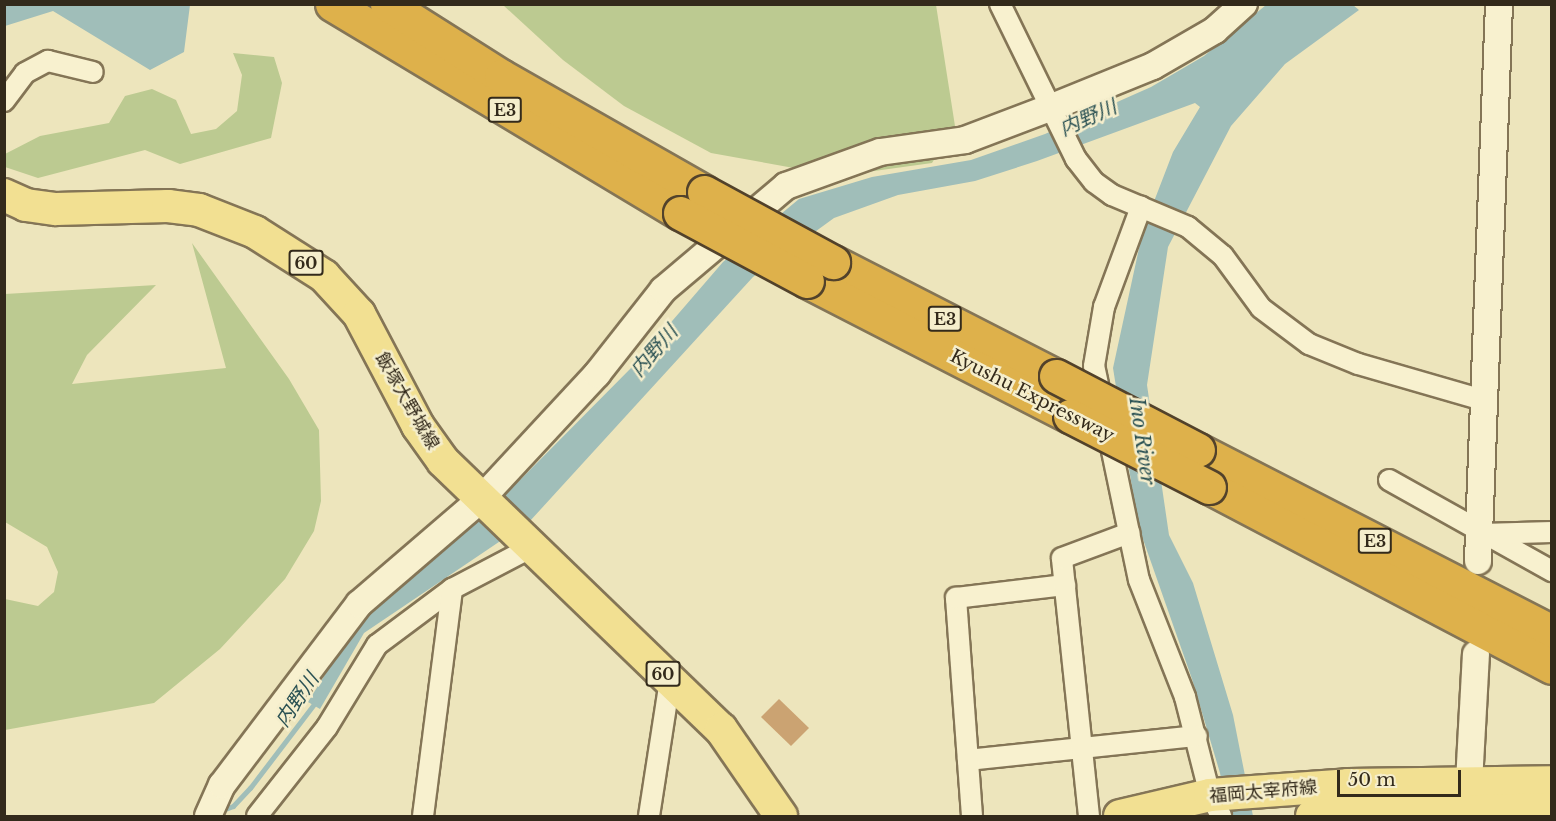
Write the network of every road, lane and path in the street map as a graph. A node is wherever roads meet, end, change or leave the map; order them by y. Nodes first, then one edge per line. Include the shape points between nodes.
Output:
1 (332, 4) edge
2 (387, 4) edge
3 (1000, 4) edge
4 (1244, 4) edge
5 (1498, 4) edge
6 (93, 72) dead end
7 (4, 101) edge
8 (1055, 112) junction
9 (4, 195) edge
10 (692, 202) junction
11 (1141, 207) junction
12 (1486, 401) junction
13 (1389, 480) dead end
14 (488, 506) junction
15 (1551, 532) edge
16 (1129, 533) junction
17 (1478, 534) junction
18 (529, 546) junction
19 (1478, 561) dead end
20 (1551, 572) edge
21 (1065, 585) junction
22 (452, 589) junction
23 (1551, 632) edge
24 (1476, 654) dead end
25 (1551, 667) edge
26 (670, 681) junction
27 (1197, 736) junction
28 (1085, 746) junction
29 (968, 760) junction
30 (1551, 782) edge
31 (1468, 805) edge
32 (1215, 806) edge
33 (1551, 809) edge
34 (208, 816) edge
35 (257, 816) edge
36 (423, 816) edge
37 (649, 816) edge
38 (781, 816) edge
39 (972, 816) edge
40 (1089, 816) edge
41 (1120, 816) edge
42 (1312, 816) edge

1 - 10 highway, Kyushu Expressway / E3
2 - 10 highway, Kyushu Expressway / E3
3 - 8 street
4 - 8 street via 1215,30 1153,66
5 - 12 street
6 - 7 street via 48,61 25,73
8 - 11 street via 1076,159 1094,182
8 - 14 street via 965,140 880,152 786,186 663,290
9 - 14 main road, 飯塚大野城線 / 60 via 26,205 56,209 168,206 199,210 255,232 297,257 343,293 359,314 418,426 443,461
10 - 23 highway, Kyushu Expressway / E3, bridge via 832,262
10 - 25 highway, Kyushu Expressway / E3, bridge via 807,281
11 - 12 street via 1188,227 1223,256 1261,308 1308,344 1358,364
11 - 16 street via 1104,307 1094,366
12 - 17 street
13 - 17 street
14 - 18 main road, 飯塚大野城線 / 60
14 - 34 street via 359,604 222,784
15 - 17 street
16 - 21 street via 1062,558
16 - 27 street via 1139,580
17 - 19 street
17 - 20 street
18 - 22 street
18 - 26 main road, 飯塚大野城線 / 60
21 - 28 street
21 - 29 street via 956,598
22 - 35 street via 377,645 327,727
22 - 36 street
24 - 31 street
26 - 37 street
26 - 38 main road, 飯塚大野城線 / 60 via 722,729
27 - 28 street
27 - 32 street
28 - 29 street
28 - 40 street
29 - 39 street
30 - 31 main road, 福岡太宰府線
31 - 32 main road, 福岡太宰府線 via 1348,785
31 - 33 main road, 福岡太宰府線
31 - 42 main road, 福岡太宰府線
32 - 41 main road, 福岡太宰府線

